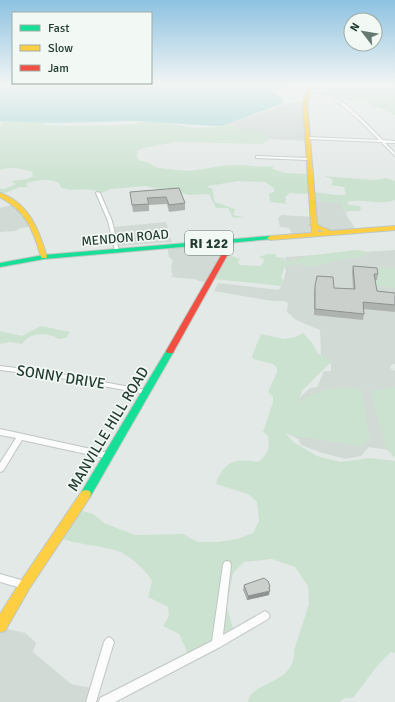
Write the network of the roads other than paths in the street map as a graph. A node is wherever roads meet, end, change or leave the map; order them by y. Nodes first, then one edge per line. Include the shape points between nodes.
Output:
1 (306, 118) edge
2 (359, 118) edge
3 (308, 138) junction
4 (381, 141) junction
5 (395, 142) edge
6 (395, 155) edge
7 (257, 157) dead end
8 (308, 159) junction
9 (98, 193) dead end
10 (0, 195) edge
11 (313, 225) junction
12 (395, 228) edge
13 (333, 233) junction
14 (314, 234) junction
15 (229, 241) junction
16 (116, 251) junction
17 (44, 257) junction
18 (0, 264) edge
19 (0, 368) edge
20 (146, 392) junction
21 (0, 432) edge
22 (21, 436) junction
23 (109, 456) junction
24 (0, 470) edge
25 (227, 565) dead end
26 (0, 578) edge
27 (25, 584) junction
28 (265, 616) dead end
29 (0, 626) edge
30 (109, 642) dead end
31 (218, 644) junction
32 (91, 702) edge
33 (104, 702) edge

1 - 3 main road
2 - 4 street
3 - 4 street
3 - 8 main road
4 - 5 street
4 - 6 street
7 - 8 street
8 - 11 main road
9 - 16 street via 110,221
10 - 17 main road via 15,202 29,216
11 - 13 main road
11 - 14 main road
12 - 13 main road, MENDON ROAD / RI 122
13 - 14 main road, MENDON ROAD / RI 122
14 - 15 main road, MENDON ROAD / RI 122
15 - 16 main road, MENDON ROAD / RI 122
15 - 20 main road, MANVILLE HILL ROAD via 230,245 217,270
16 - 17 main road, MENDON ROAD / RI 122
17 - 18 main road, MENDON ROAD / RI 122
19 - 20 street, SONNY DRIVE via 49,374
20 - 23 main road, MANVILLE HILL ROAD
21 - 22 street
22 - 23 street
22 - 24 street
23 - 27 main road, MANVILLE HILL ROAD
25 - 31 street
26 - 27 street
27 - 29 main road, MANVILLE HILL ROAD
28 - 31 street
30 - 32 street
31 - 33 street

